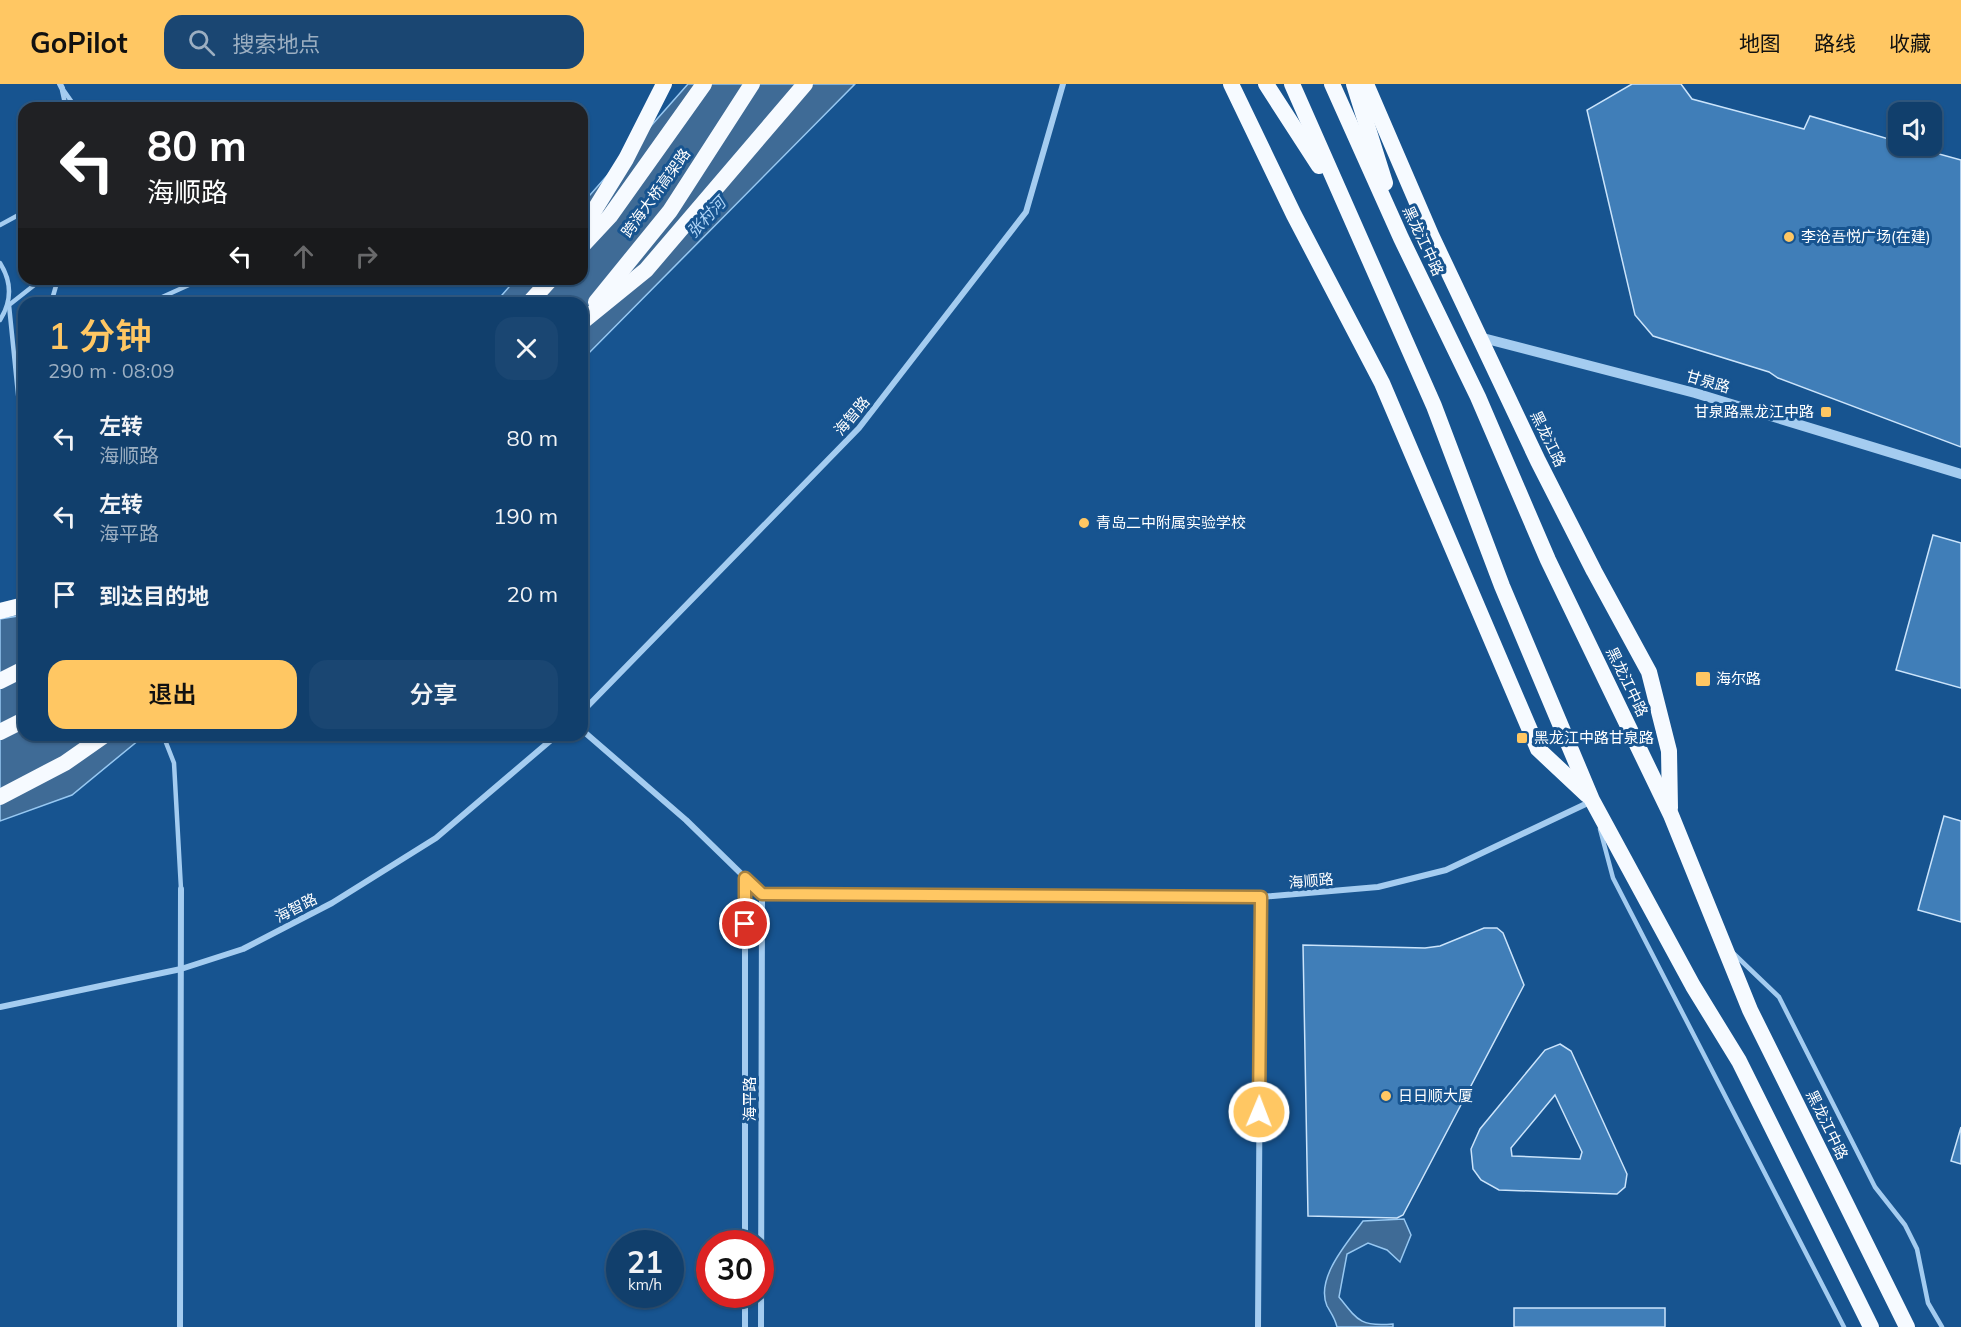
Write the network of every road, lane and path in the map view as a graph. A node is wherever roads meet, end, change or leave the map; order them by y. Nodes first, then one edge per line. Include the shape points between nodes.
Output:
1 (664, 84) edge
2 (704, 84) edge
3 (752, 84) edge
4 (805, 84) edge
5 (1063, 84) edge
6 (1231, 84) edge
7 (1266, 84) edge
8 (1292, 84) edge
9 (1332, 84) edge
10 (1354, 84) edge
11 (1366, 84) edge
12 (64, 85) edge
13 (65, 102) edge
14 (73, 102) edge
15 (1346, 206) junction
16 (18, 215) edge
17 (588, 220) edge
18 (0, 225) edge
19 (1401, 238) junction
20 (588, 240) edge
21 (0, 263) edge
22 (34, 285) edge
23 (189, 285) edge
24 (544, 285) edge
25 (19, 297) edge
26 (162, 297) edge
27 (534, 297) edge
28 (18, 298) edge
29 (9, 305) junction
30 (588, 313) edge
31 (588, 315) edge
32 (0, 320) edge
33 (1479, 337) junction
34 (18, 394) edge
35 (1961, 474) edge
36 (18, 606) edge
37 (0, 611) edge
38 (18, 672) edge
39 (0, 681) edge
40 (588, 706) edge
41 (18, 723) edge
42 (0, 732) edge
43 (588, 735) edge
44 (96, 741) edge
45 (165, 741) edge
46 (550, 741) edge
47 (0, 797) edge
48 (1592, 800) junction
49 (1671, 815) junction
50 (745, 878) junction
51 (181, 889) joint
52 (762, 894) junction
53 (1261, 897) junction
54 (1723, 944) junction
55 (181, 969) junction
56 (0, 1007) edge
57 (745, 1230) edge
58 (745, 1308) edge
59 (180, 1327) edge
60 (745, 1327) edge
61 (761, 1327) edge
62 (1258, 1327) edge
63 (1844, 1327) edge
64 (1871, 1327) edge
65 (1907, 1327) edge
66 (1942, 1327) edge

1 - 17 highway via 626,159
2 - 20 highway, 跨海大桥高架路 via 610,216
3 - 30 highway, 跨海大桥高架路 via 670,211
4 - 31 highway via 645,270
5 - 40 street, 海智路 via 1026,212 859,428
6 - 48 highway via 1382,383 1538,749
7 - 15 highway
8 - 15 highway
9 - 19 highway, 黑龙江中路
10 - 19 highway
11 - 33 highway, 黑龙江路
12 - 13 lane
12 - 14 lane
15 - 48 highway via 1434,406 1502,586
16 - 18 lane
19 - 49 highway, 黑龙江中路 via 1478,397 1548,560
21 - 29 lane via 8,277
22 - 25 lane
23 - 26 lane
24 - 27 highway
28 - 29 lane
29 - 32 lane
29 - 34 lane
33 - 35 street, 甘泉路 via 1695,393
33 - 49 highway, 黑龙江路 via 1584,551 1649,672 1669,751
36 - 37 highway
38 - 39 highway
41 - 42 highway
43 - 50 street via 686,820
44 - 47 highway via 65,763
45 - 51 lane via 174,763
46 - 55 street, 海智路 via 436,838 332,903 243,949
48 - 53 street, 海顺路 via 1446,870 1378,887
48 - 63 lane via 1613,878
48 - 64 highway via 1693,986 1739,1060
49 - 54 highway, 黑龙江中路
50 - 52 street
50 - 57 street, 海平路
51 - 55 street
52 - 53 street, 海顺路
52 - 61 street, 海平路
53 - 62 street
54 - 65 highway, 黑龙江中路 via 1750,1010
54 - 66 lane via 1779,997 1875,1187 1905,1225 1917,1249 1928,1303
55 - 56 street, 海智路
55 - 59 street
58 - 60 street

